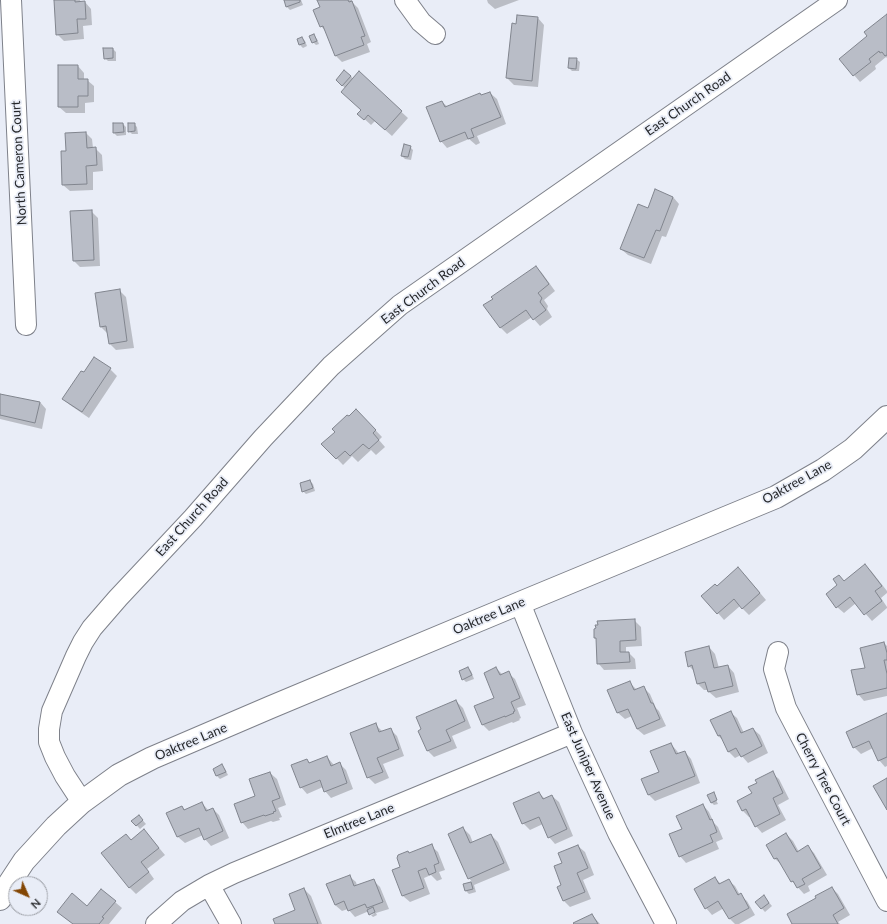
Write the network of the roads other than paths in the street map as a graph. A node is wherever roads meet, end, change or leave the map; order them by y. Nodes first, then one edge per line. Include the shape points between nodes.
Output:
1 (11, 0) edge
2 (405, 0) edge
3 (837, 0) edge
4 (435, 34) dead end
5 (26, 325) dead end
6 (887, 417) edge
7 (520, 603) junction
8 (778, 652) dead end
9 (572, 733) junction
10 (82, 802) junction
11 (209, 885) junction
12 (0, 899) edge
13 (887, 901) edge
14 (156, 924) edge
15 (231, 924) edge
16 (666, 924) edge

1 - 5 street, North Cameron Court
2 - 4 street via 421,22
3 - 10 street, East Church Road via 400,305 331,366 263,438 92,628 76,656 52,711 49,742 58,764
6 - 7 street, Oaktree Lane via 853,448 823,470 776,497
7 - 9 street, East Juniper Avenue
7 - 10 street, Oaktree Lane via 152,758 119,775
8 - 13 street, Cherry Tree Court via 774,669 786,708
9 - 11 street, Elmtree Lane
9 - 16 street, East Juniper Avenue via 618,833
10 - 12 street via 24,861
11 - 14 street, Elmtree Lane via 182,901
11 - 15 street

